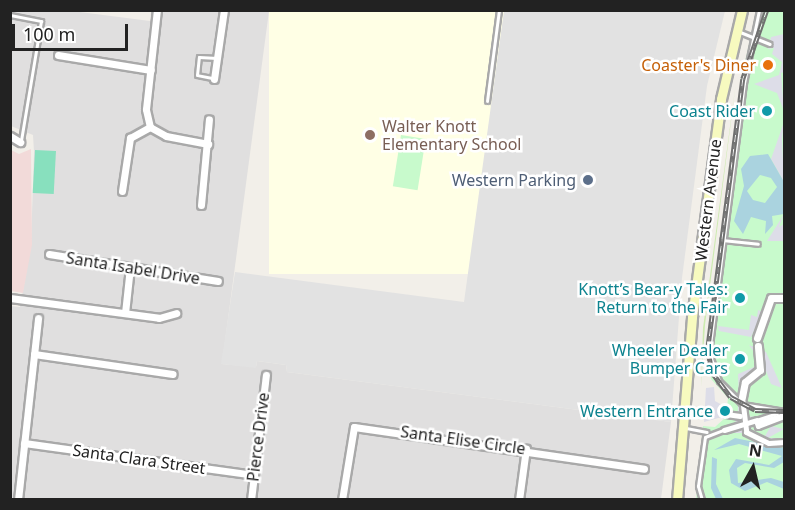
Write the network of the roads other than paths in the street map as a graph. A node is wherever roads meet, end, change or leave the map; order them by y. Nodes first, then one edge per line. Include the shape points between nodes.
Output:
1 (157, 10) edge
2 (224, 10) edge
3 (499, 10) edge
4 (742, 10) edge
5 (759, 10) edge
6 (10, 15) edge
7 (738, 31) junction
8 (757, 37) junction
9 (770, 44) dead end
10 (58, 55) dead end
11 (217, 58) junction
12 (151, 70) junction
13 (214, 79) joint
14 (487, 101) dead end
15 (209, 118) dead end
16 (150, 127) junction
17 (10, 136) edge
18 (21, 142) joint
19 (208, 144) junction
20 (122, 191) dead end
21 (201, 205) dead end
22 (722, 240) junction
23 (758, 244) dead end
24 (49, 254) dead end
25 (130, 267) junction
26 (218, 281) dead end
27 (10, 298) edge
28 (784, 298) edge
29 (125, 313) junction
30 (176, 313) dead end
31 (39, 318) dead end
32 (757, 338) dead end
33 (758, 346) dead end
34 (34, 354) junction
35 (173, 374) dead end
36 (266, 375) dead end
37 (742, 400) junction
38 (784, 413) edge
39 (726, 414) dead end
40 (740, 416) junction
41 (756, 420) joint
42 (742, 424) junction
43 (686, 428) junction
44 (724, 430) joint
45 (707, 432) junction
46 (784, 442) edge
47 (24, 443) junction
48 (526, 448) junction
49 (644, 469) dead end
50 (254, 475) junction
51 (18, 500) edge
52 (251, 500) edge
53 (342, 500) edge
54 (519, 500) edge
55 (677, 500) edge
56 (702, 500) edge

1 - 12 street
2 - 11 street
3 - 14 lane
4 - 7 main road, Western Avenue
5 - 8 lane
6 - 18 lane via 41,21
7 - 8 lane
7 - 43 main road, Western Avenue via 722,91 696,289
8 - 9 lane
8 - 22 lane via 746,71
10 - 12 street
11 - 13 street
11 - 13 lane via 201,56 197,75
12 - 16 street
15 - 19 street
16 - 19 street
16 - 20 street via 130,138
17 - 18 street
19 - 21 street
22 - 23 lane
22 - 37 lane via 710,353 719,381
24 - 25 street, Santa Isabel Drive
25 - 26 street, Santa Isabel Drive
25 - 29 street
27 - 29 street
28 - 32 street via 771,298
29 - 30 street via 159,318
31 - 34 street
33 - 37 street via 760,370 745,382
34 - 35 street
34 - 47 street
36 - 50 street, Pierce Drive
37 - 38 lane
37 - 40 street
38 - 41 lane
39 - 40 street
40 - 42 street
41 - 42 street
42 - 44 street
42 - 46 street via 759,440
43 - 45 lane
43 - 55 main road, Western Avenue
44 - 45 lane
45 - 56 lane via 698,486
47 - 50 street, Santa Clara Street
47 - 51 street
48 - 49 street, Santa Elise Circle
48 - 53 street, Santa Elise Circle via 354,428
48 - 54 street
50 - 52 street, Pierce Drive

